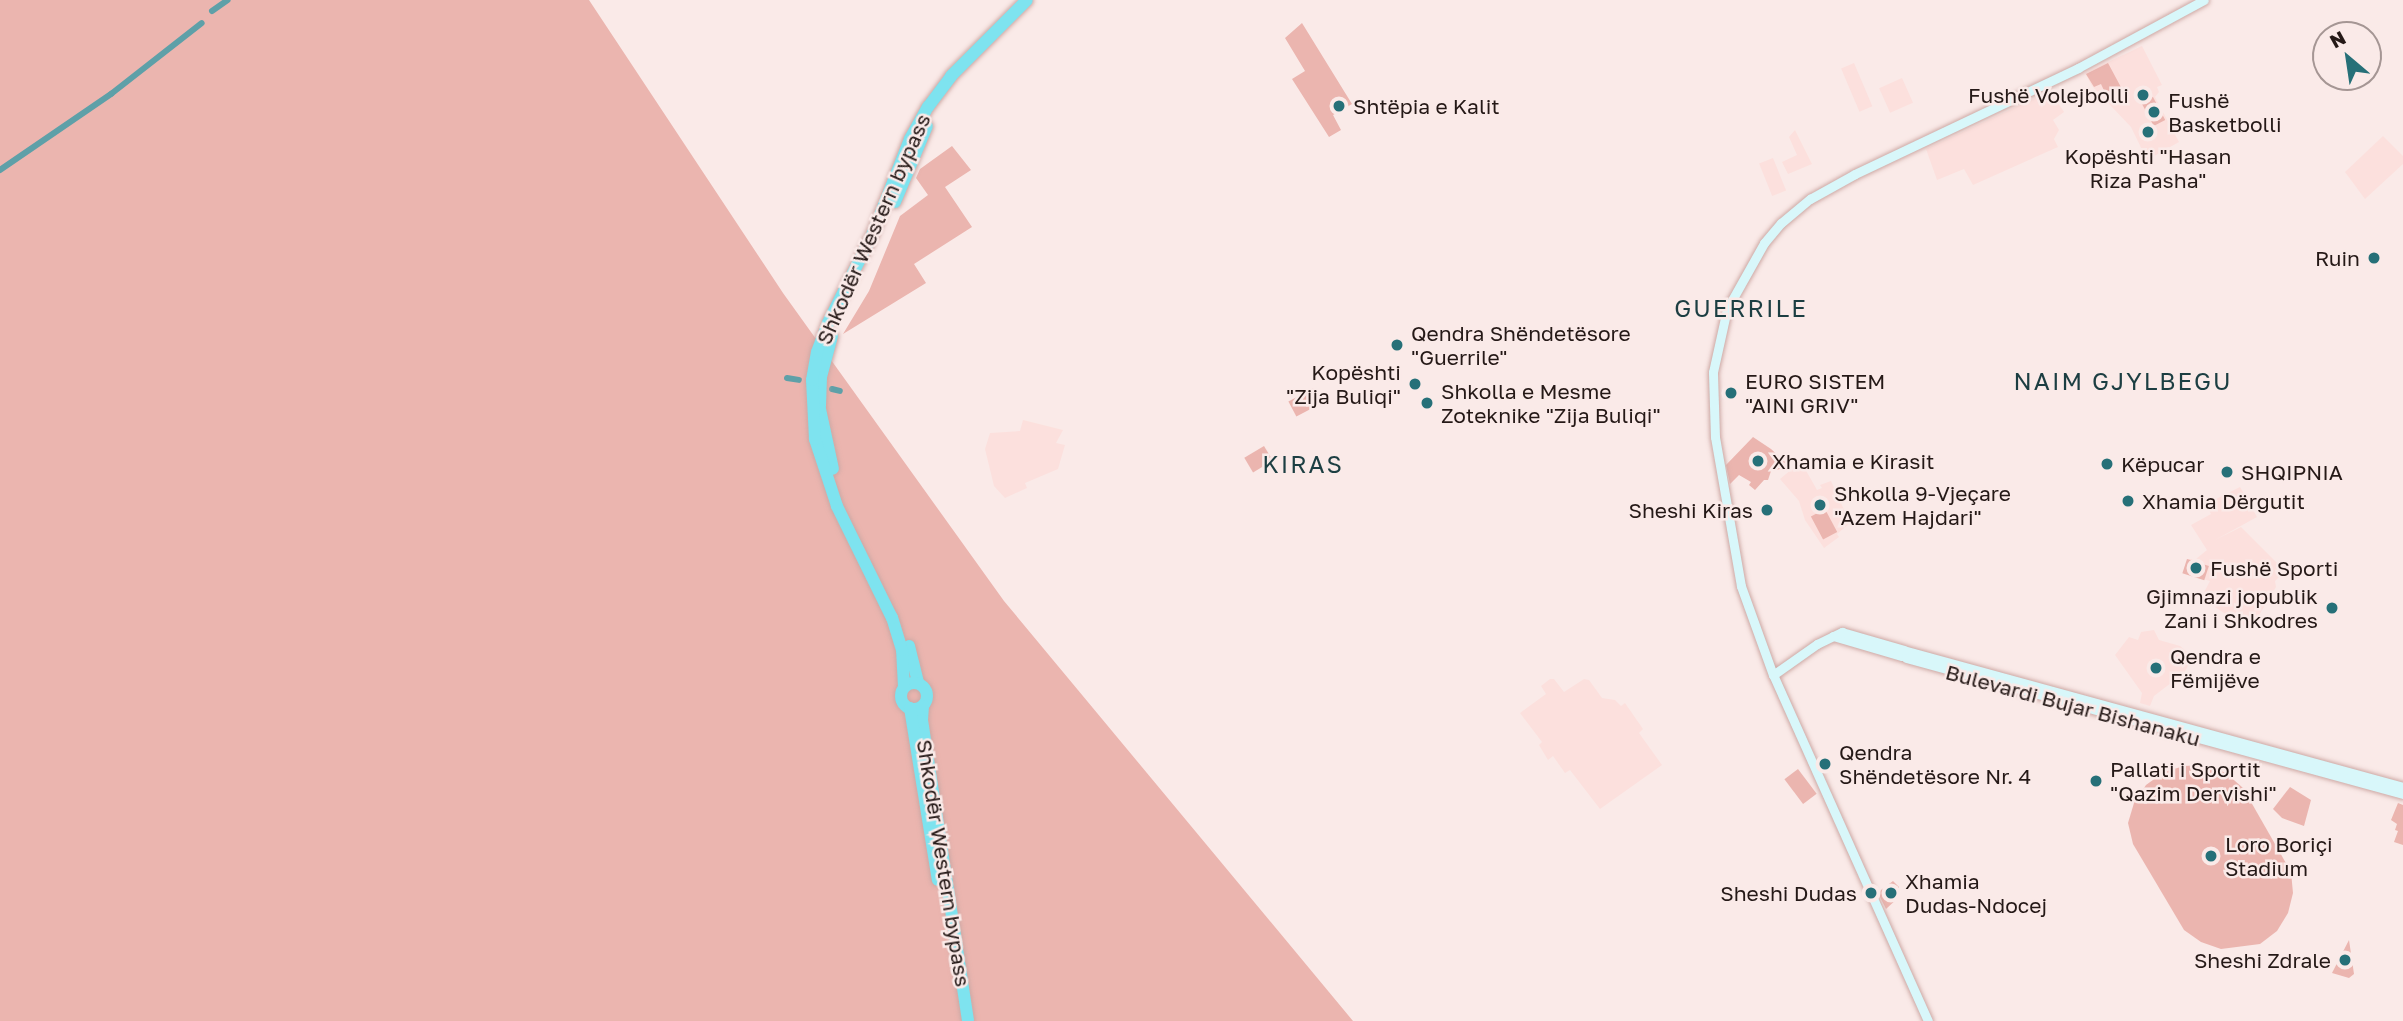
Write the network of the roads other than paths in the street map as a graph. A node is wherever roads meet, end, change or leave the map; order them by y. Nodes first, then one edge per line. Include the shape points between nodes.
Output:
1 (1027, 0) edge
2 (1038, 0) edge
3 (2204, 0) edge
4 (1905, 654) junction
5 (1773, 676) junction
6 (918, 683) junction
7 (904, 687) junction
8 (916, 707) junction
9 (2403, 787) edge
10 (2403, 794) edge
11 (959, 1021) edge
12 (968, 1021) edge
13 (1928, 1021) edge

1 - 7 highway, Shkodër Western bypass via 975,50 928,107 817,352 812,380 815,439 837,506 892,618 902,650
2 - 6 highway, Shkodër Western bypass via 960,77 931,119 880,239 835,328 821,377 820,409 829,458 847,508 901,621
3 - 5 main road via 2078,68 1832,185 1781,223 1757,254 1730,303 1715,356 1715,437 1741,586
4 - 5 main road, Bulevardi Bujar Bishanaku via 1837,634
4 - 9 main road, Bulevardi Bujar Bishanaku
4 - 10 main road, Bulevardi Bujar Bishanaku
5 - 13 main road
6 - 7 highway
6 - 8 highway, Shkodër Western bypass via 927,693
7 - 8 highway, Shkodër Western bypass via 901,698
8 - 11 highway, Shkodër Western bypass
8 - 12 highway, Shkodër Western bypass via 922,719

